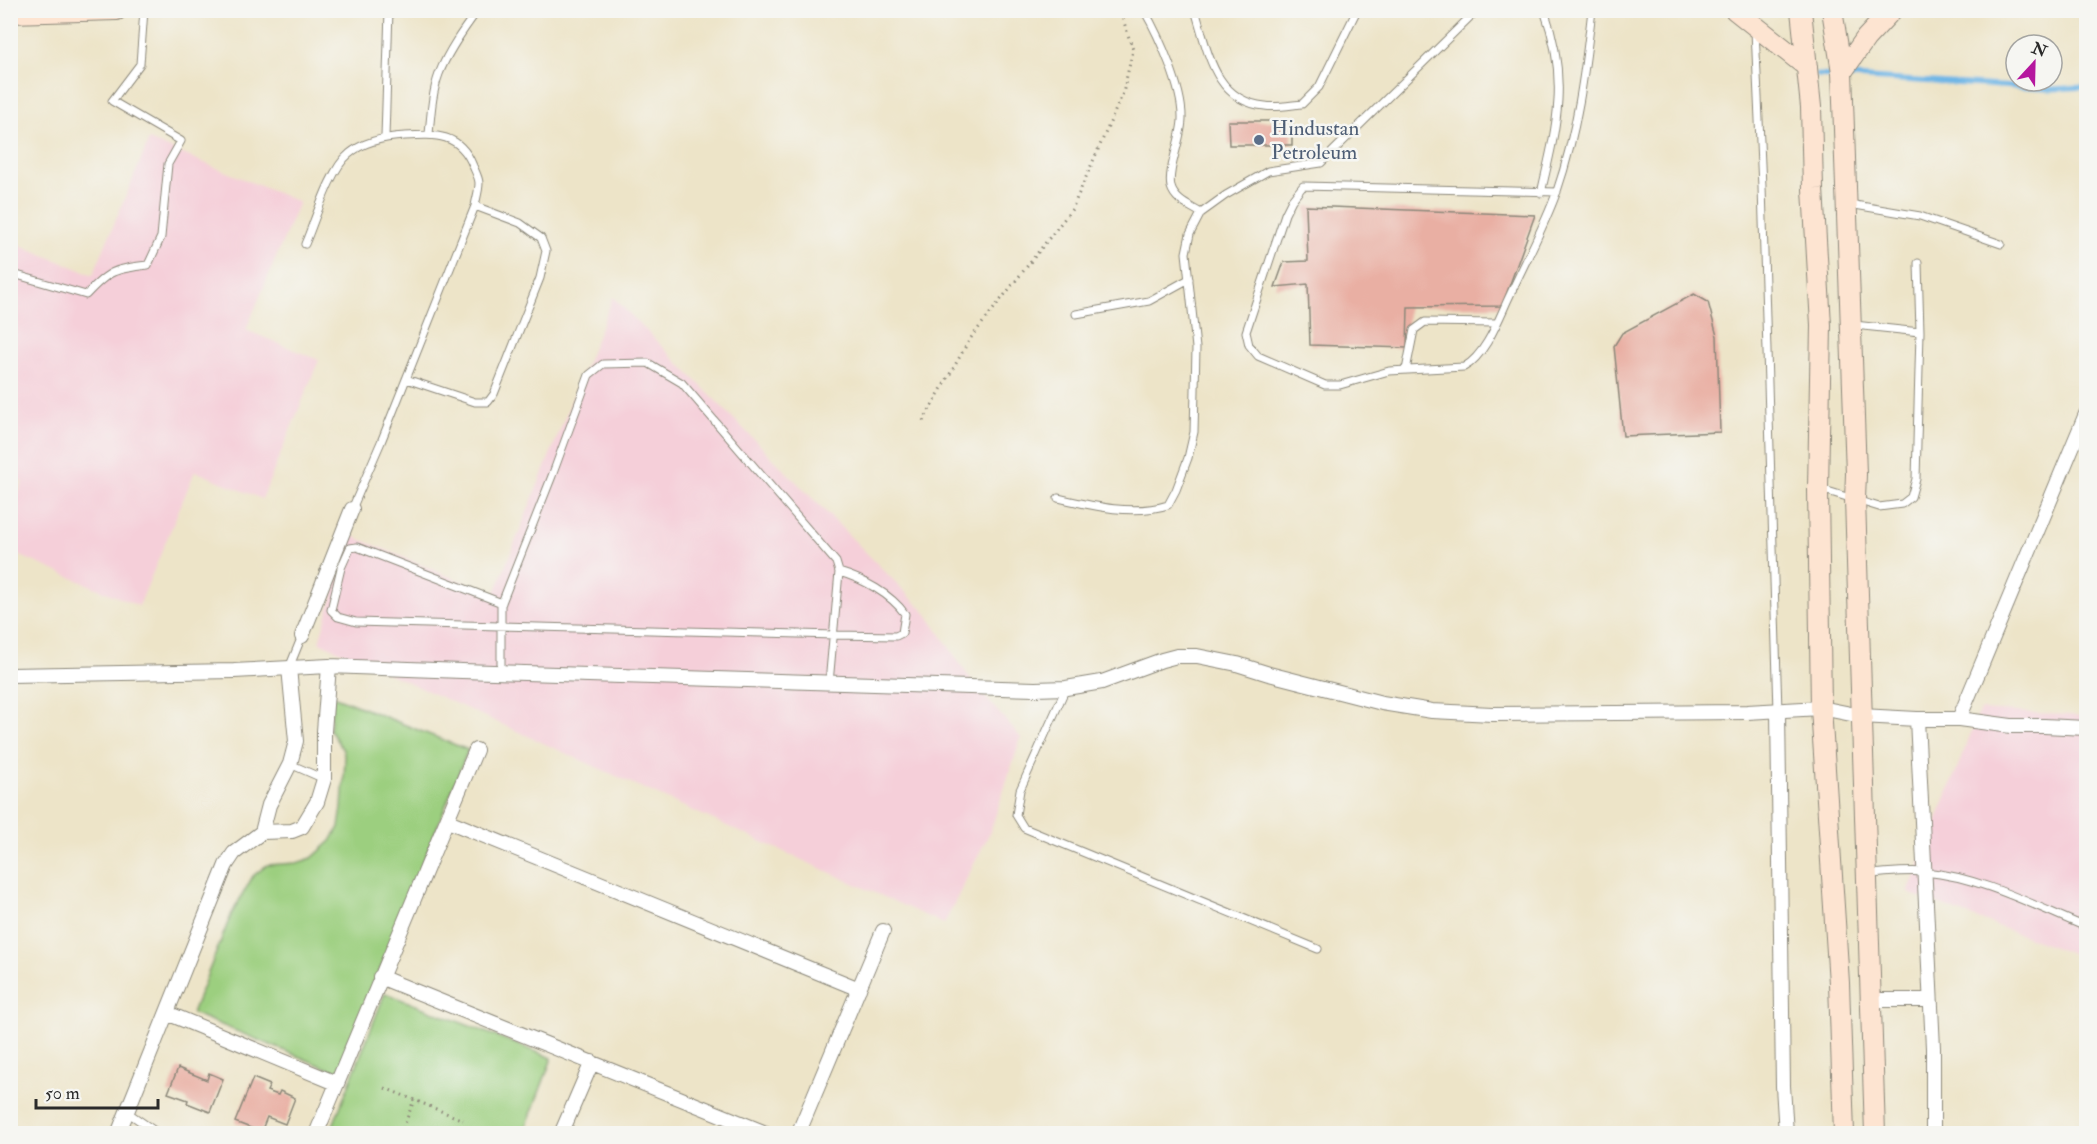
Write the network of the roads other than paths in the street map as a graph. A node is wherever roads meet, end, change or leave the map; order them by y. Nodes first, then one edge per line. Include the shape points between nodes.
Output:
1 (117, 10) edge
2 (144, 10) edge
3 (389, 10) edge
4 (478, 10) edge
5 (1143, 10) edge
6 (1195, 10) edge
7 (1357, 10) edge
8 (1477, 10) edge
9 (1544, 10) edge
10 (1592, 10) edge
11 (1735, 10) edge
12 (1801, 10) edge
13 (1832, 10) edge
14 (1892, 10) edge
15 (87, 11) edge
16 (10, 12) edge
17 (1755, 25) junction
18 (1807, 67) junction
19 (1842, 72) junction
20 (429, 134) junction
21 (386, 137) junction
22 (1557, 192) junction
23 (1541, 193) junction
24 (1847, 203) junction
25 (475, 206) junction
26 (1201, 213) junction
27 (305, 244) dead end
28 (2001, 244) dead end
29 (1918, 263) dead end
30 (10, 273) edge
31 (1189, 279) junction
32 (1076, 314) dead end
33 (1496, 323) junction
34 (1851, 325) junction
35 (1920, 332) junction
36 (1406, 370) junction
37 (406, 379) junction
38 (2086, 414) edge
39 (1818, 489) junction
40 (1058, 498) dead end
41 (1854, 499) junction
42 (352, 509) joint
43 (839, 572) junction
44 (502, 603) junction
45 (501, 626) junction
46 (302, 636) joint
47 (834, 636) junction
48 (329, 666) junction
49 (289, 668) junction
50 (501, 672) junction
51 (10, 675) edge
52 (829, 683) junction
53 (1066, 688) junction
54 (1821, 708) junction
55 (1778, 711) junction
56 (1861, 716) junction
57 (1959, 718) junction
58 (1917, 719) junction
59 (2086, 728) edge
60 (476, 750) dead end
61 (290, 764) junction
62 (324, 779) junction
63 (448, 821) junction
64 (262, 832) junction
65 (1923, 872) junction
66 (1867, 874) junction
67 (2086, 927) edge
68 (883, 931) dead end
69 (1318, 949) dead end
70 (380, 977) junction
71 (859, 989) junction
72 (1871, 1000) junction
73 (1930, 1000) junction
74 (167, 1012) junction
75 (592, 1062) junction
76 (336, 1083) junction
77 (127, 1112) junction
78 (118, 1134) edge
79 (159, 1134) edge
80 (316, 1134) edge
81 (561, 1134) edge
82 (768, 1134) edge
83 (798, 1134) edge
84 (1785, 1134) edge
85 (1844, 1134) edge
86 (1875, 1134) edge
87 (1933, 1134) edge

1 - 15 street
2 - 30 lane via 140,64 111,101 181,141 168,164 161,237 148,265 118,269 102,277 86,295
3 - 21 lane
4 - 20 lane via 461,32 439,74
5 - 26 lane via 1180,99 1182,119 1170,185 1175,197
6 - 7 lane via 1221,84 1236,97 1264,106 1302,104 1311,96
8 - 26 lane via 1321,163 1268,171
9 - 23 lane via 1556,51 1558,89 1556,124
10 - 22 lane via 1581,87
11 - 17 street
12 - 18 street
13 - 19 street
14 - 19 street
15 - 16 street
17 - 18 street
17 - 55 lane
18 - 39 street via 1821,324
19 - 24 street
20 - 21 lane
20 - 25 lane via 455,141 469,155 479,182
21 - 27 lane via 349,153 340,164
22 - 23 lane
22 - 33 lane
23 - 36 lane via 1303,186 1285,214 1246,332 1249,345 1258,356 1325,385
24 - 28 lane via 1920,216
24 - 34 street
25 - 37 lane
25 - 37 lane via 520,223 544,244 540,278 520,331 488,402 475,402
26 - 31 lane via 1186,253
29 - 35 lane
31 - 32 lane via 1149,301
31 - 40 lane via 1196,348 1194,432 1188,458 1168,505 1154,509 1112,508
33 - 36 lane via 1479,356 1464,367
33 - 36 lane via 1425,322 1414,330
34 - 35 lane
34 - 41 street
35 - 41 lane via 1916,479 1911,496 1902,504 1879,507
37 - 42 lane
38 - 57 street
39 - 41 lane
39 - 54 street
41 - 56 street
42 - 46 street
43 - 44 lane via 836,562 682,383 648,363 603,364 589,375
43 - 47 lane
43 - 47 lane via 878,591 898,604 905,614 902,633 896,636
44 - 45 lane
44 - 45 lane via 357,547 350,548 345,557 331,610 338,617 356,622
45 - 47 lane
45 - 50 lane
46 - 49 lane
47 - 52 lane
48 - 49 street
48 - 50 street
48 - 62 street
49 - 51 street
49 - 61 street via 296,727
50 - 52 street
52 - 53 street
53 - 55 street via 1102,682 1177,656 1197,656 1382,703 1432,711
53 - 69 lane via 1020,790 1016,815 1024,828
54 - 55 street
54 - 56 street
54 - 85 street
55 - 84 street
56 - 58 street
56 - 66 street
57 - 58 street
57 - 59 street via 2012,726
58 - 65 street
60 - 63 street
61 - 62 lane
61 - 64 street via 269,805
62 - 64 street via 317,802 302,827
63 - 70 street
63 - 71 street
64 - 74 street via 226,865
65 - 66 lane
65 - 67 lane via 1956,876
65 - 73 street
66 - 72 street
68 - 71 street
70 - 75 street
70 - 76 street
71 - 83 street
72 - 73 street
72 - 86 street
73 - 87 street
74 - 76 street
74 - 77 street
75 - 81 street
75 - 82 street
76 - 80 street
77 - 78 street
77 - 79 lane

